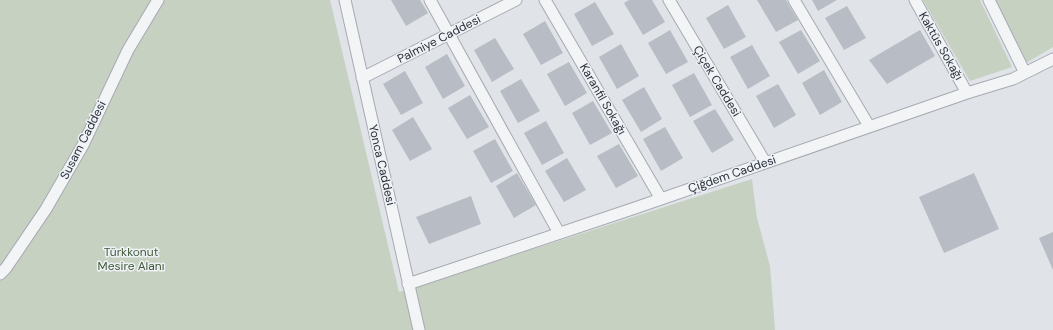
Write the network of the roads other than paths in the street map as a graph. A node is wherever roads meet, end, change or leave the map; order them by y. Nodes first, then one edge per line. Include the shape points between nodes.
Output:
1 (158, 0) edge
2 (345, 0) edge
3 (430, 0) edge
4 (516, 0) edge
5 (545, 0) edge
6 (669, 0) edge
7 (794, 0) edge
8 (915, 0) edge
9 (989, 0) edge
10 (448, 35) junction
11 (1053, 59) edge
12 (1025, 73) junction
13 (362, 78) junction
14 (967, 92) junction
15 (869, 126) junction
16 (765, 162) junction
17 (661, 199) junction
18 (559, 233) junction
19 (0, 274) edge
20 (408, 284) junction
21 (419, 330) edge

1 - 19 street, Susam Caddesi via 128,50 83,145 46,209
2 - 13 street, Yonca Caddesi
3 - 10 street
4 - 10 street, Palmiye Caddesi
5 - 17 street, Karanfil Sokağı
6 - 16 street, Çiçek Caddesi
7 - 15 street
8 - 14 street, Kaktüs Sokağı
9 - 12 street
10 - 13 street, Palmiye Caddesi
10 - 18 street
11 - 12 street, Çiğdem Caddesi
12 - 14 street, Çiğdem Caddesi
13 - 20 street, Yonca Caddesi
14 - 15 street, Çiğdem Caddesi
15 - 16 street, Çiğdem Caddesi
16 - 17 street, Çiğdem Caddesi
17 - 18 street, Çiğdem Caddesi
18 - 20 street, Çiğdem Caddesi
20 - 21 street, Yonca Caddesi

